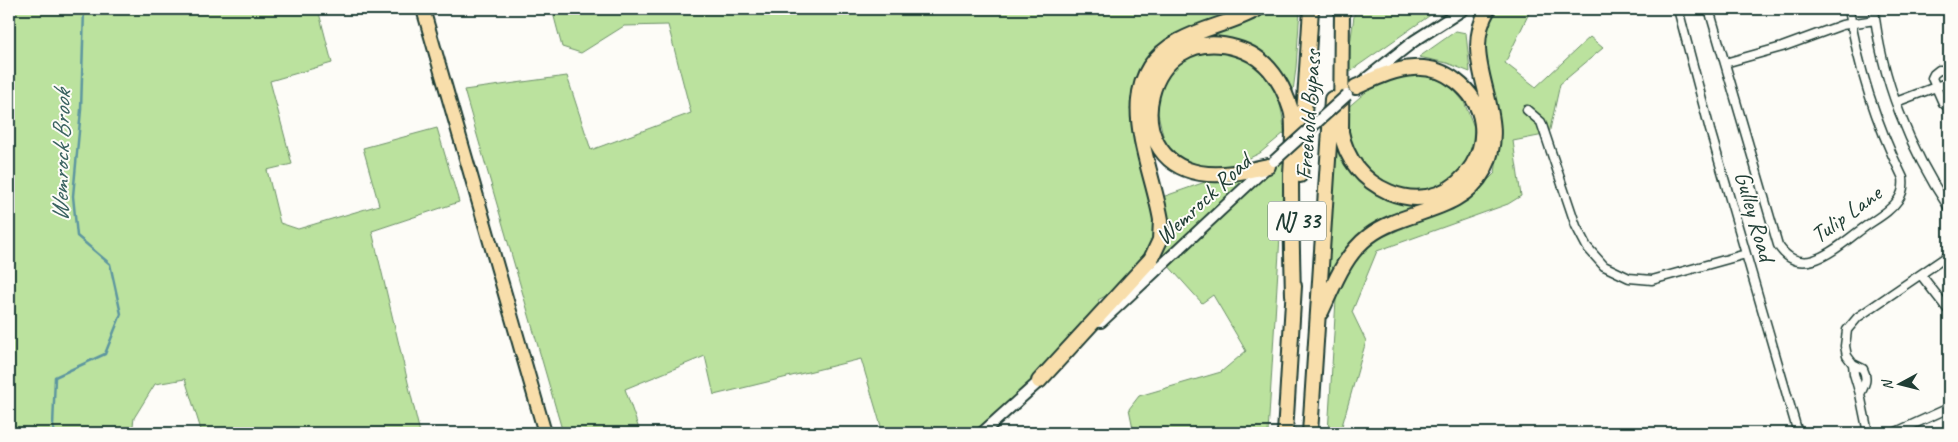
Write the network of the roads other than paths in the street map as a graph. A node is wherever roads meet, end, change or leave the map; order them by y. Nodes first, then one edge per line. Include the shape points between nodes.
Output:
1 (422, 9) edge
2 (1257, 9) edge
3 (1311, 9) edge
4 (1337, 9) edge
5 (1342, 9) edge
6 (1464, 9) edge
7 (1488, 9) edge
8 (1678, 9) edge
9 (1709, 9) edge
10 (1849, 9) edge
11 (1874, 9) edge
12 (1875, 20) junction
13 (1852, 24) junction
14 (1724, 63) junction
15 (1949, 73) edge
16 (1949, 82) edge
17 (1936, 88) junction
18 (1351, 91) junction
19 (1896, 102) junction
20 (1949, 108) edge
21 (1527, 110) dead end
22 (1271, 164) junction
23 (1949, 208) edge
24 (1746, 254) junction
25 (1949, 254) edge
26 (1921, 274) junction
27 (1293, 295) junction
28 (1949, 311) edge
29 (1318, 318) junction
30 (1039, 381) junction
31 (1949, 408) edge
32 (545, 433) edge
33 (982, 433) edge
34 (1285, 433) edge
35 (1310, 433) edge
36 (1798, 433) edge
37 (1868, 433) edge
38 (1894, 433) edge

1 - 32 main road
2 - 30 highway via 1172,44 1147,71 1140,88 1137,112 1161,220 1158,246 1142,269
3 - 27 highway, Freehold Bypass / NJ 33
4 - 29 highway, Freehold Bypass / NJ 33
5 - 18 highway via 1341,132 1345,149 1356,168 1384,190 1410,198 1426,198 1446,192 1469,172 1480,151 1482,126 1475,104 1459,83 1433,70 1415,68 1394,71
6 - 18 street, Wemrock Road via 1414,42
7 - 29 highway via 1477,36 1494,130 1492,149 1484,170 1474,185 1460,196 1368,237 1342,268
8 - 24 street, Gulley Road
9 - 14 street, Tulip Lane
10 - 13 street, Tulip Lane
11 - 12 street
12 - 13 street
12 - 19 street
13 - 14 street
13 - 14 street, Tulip Lane via 1861,72 1903,178 1903,190 1894,206 1815,260 1793,259 1778,244
15 - 17 street via 1943,69 1936,71 1932,78
16 - 17 street
17 - 19 street
17 - 20 street
18 - 22 street, Wemrock Road, bridge
19 - 23 street via 1910,137
21 - 24 street via 1541,122 1576,226 1587,247 1604,266 1629,278 1652,280
22 - 27 highway via 1241,172 1202,173 1179,165 1167,155 1154,133 1149,109 1158,78 1172,59 1201,45 1231,46 1262,62 1282,88 1292,112
22 - 30 street, Wemrock Road
24 - 36 street, Gulley Road
25 - 26 street
26 - 28 street
26 - 37 street via 1858,317 1850,325 1845,338
27 - 34 highway, Freehold Bypass / NJ 33
29 - 35 highway, Freehold Bypass / NJ 33
30 - 33 street, Wemrock Road
31 - 38 street

